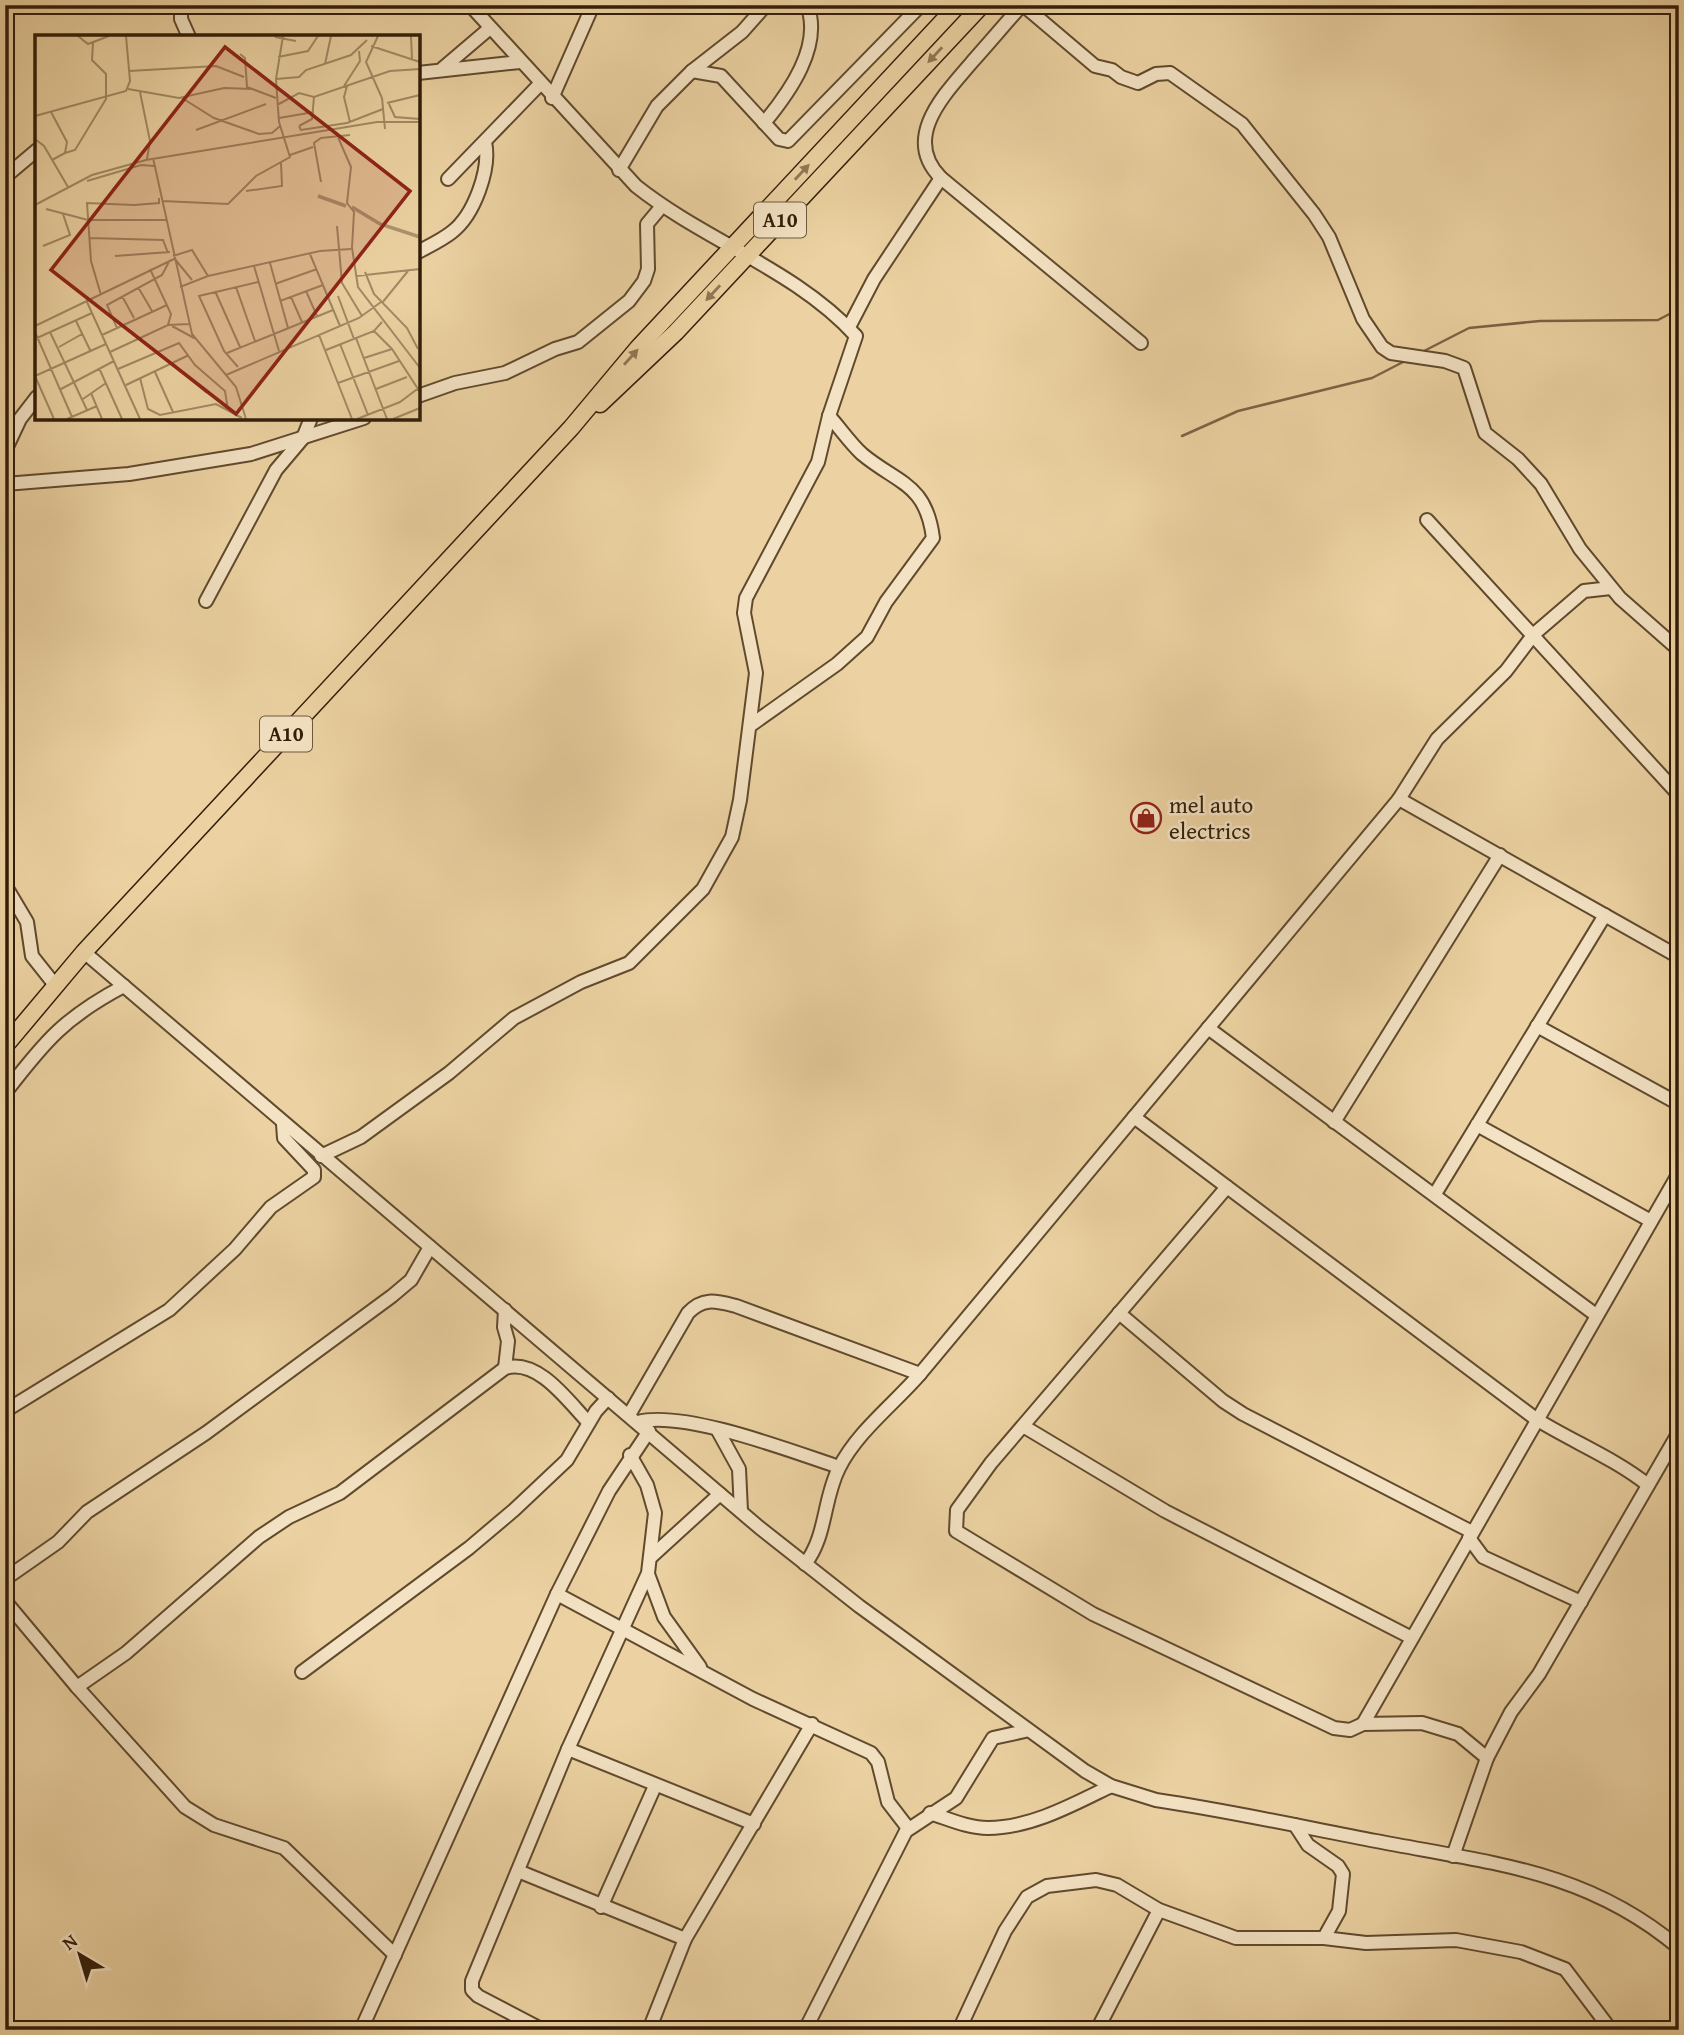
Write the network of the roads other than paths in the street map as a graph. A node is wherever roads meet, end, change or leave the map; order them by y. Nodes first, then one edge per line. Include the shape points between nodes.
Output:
1 (181, 5) edge
2 (470, 5) edge
3 (593, 5) edge
4 (766, 5) edge
5 (807, 5) edge
6 (921, 5) edge
7 (958, 5) edge
8 (982, 5) edge
9 (1023, 5) edge
10 (490, 28) junction
11 (188, 35) edge
12 (520, 62) junction
13 (440, 71) junction
14 (692, 71) junction
15 (420, 73) edge
16 (540, 84) junction
17 (552, 98) junction
18 (764, 123) junction
19 (485, 142) junction
20 (35, 152) edge
21 (619, 170) junction
22 (5, 177) edge
23 (941, 178) junction
24 (448, 179) dead end
25 (662, 206) junction
26 (732, 248) junction
27 (420, 251) edge
28 (747, 257) junction
29 (849, 327) junction
30 (1141, 343) dead end
31 (420, 395) edge
32 (35, 400) edge
33 (829, 416) junction
34 (310, 420) edge
35 (358, 420) edge
36 (571, 428) junction
37 (303, 438) junction
38 (5, 451) edge
39 (5, 484) edge
40 (1427, 520) dead end
41 (1611, 588) junction
42 (206, 601) dead end
43 (1534, 634) junction
44 (1679, 650) edge
45 (751, 725) junction
46 (1679, 795) edge
47 (1399, 799) junction
48 (1500, 855) junction
49 (5, 884) edge
50 (1605, 915) junction
51 (84, 952) junction
52 (1679, 957) edge
53 (55, 985) junction
54 (124, 986) junction
55 (1537, 1026) junction
56 (1208, 1028) junction
57 (5, 1046) edge
58 (5, 1093) edge
59 (1679, 1104) edge
60 (1134, 1117) junction
61 (1334, 1122) junction
62 (283, 1124) junction
63 (1477, 1125) junction
64 (321, 1156) junction
65 (1679, 1173) edge
66 (1227, 1187) junction
67 (1435, 1194) junction
68 (1651, 1221) junction
69 (430, 1247) junction
70 (505, 1310) junction
71 (1119, 1313) junction
72 (1596, 1315) junction
73 (505, 1368) junction
74 (920, 1374) junction
75 (608, 1398) junction
76 (5, 1410) edge
77 (633, 1418) junction
78 (1536, 1419) junction
79 (588, 1422) junction
80 (1023, 1426) junction
81 (717, 1429) junction
82 (649, 1431) junction
83 (1679, 1432) edge
84 (630, 1455) junction
85 (839, 1467) junction
86 (1648, 1485) junction
87 (720, 1494) junction
88 (741, 1511) junction
89 (1470, 1535) junction
90 (652, 1556) junction
91 (805, 1564) junction
92 (648, 1573) junction
93 (5, 1579) edge
94 (558, 1594) junction
95 (5, 1601) edge
96 (1581, 1602) junction
97 (624, 1627) junction
98 (1412, 1638) junction
99 (302, 1672) dead end
100 (704, 1672) junction
101 (77, 1687) junction
102 (811, 1724) junction
103 (1363, 1724) junction
104 (1025, 1731) junction
105 (569, 1749) junction
106 (1486, 1758) junction
107 (655, 1786) junction
108 (1111, 1786) junction
109 (930, 1813) junction
110 (754, 1824) junction
111 (1295, 1825) junction
112 (908, 1828) junction
113 (1453, 1856) junction
114 (518, 1871) junction
115 (601, 1906) junction
116 (1159, 1909) junction
117 (1324, 1938) junction
118 (685, 1939) junction
119 (1679, 1948) edge
120 (395, 1955) junction
121 (1101, 2029) edge
122 (361, 2030) edge
123 (543, 2030) edge
124 (649, 2030) edge
125 (805, 2030) edge
126 (959, 2030) edge
127 (1611, 2030) edge

1 - 11 street
2 - 10 street
3 - 17 street
4 - 14 street via 728,45
5 - 18 street via 813,25 807,50 788,92
6 - 18 street via 794,138 782,141
26 -> 7 main road, A10
8 -> 28 main road, A10
9 - 23 street via 937,103 927,148 932,167
9 - 41 street via 1095,66 1138,83 1170,73 1242,124 1324,230 1357,307 1382,347 1391,353 1433,358 1464,368 1485,433 1541,484 1580,549
10 - 12 street
10 - 13 street
12 - 13 street
12 - 16 street
13 - 15 street
14 - 18 street via 721,76
14 - 21 street via 657,106
16 - 17 street
16 - 19 street
17 - 21 street
19 - 24 street
19 - 27 street via 485,169 468,212 452,232
20 - 22 street
21 - 25 street
23 - 29 street via 874,279
23 - 30 street
25 - 26 street
25 - 31 street via 647,224 644,281 629,301 583,338 505,373
26 - 28 street
36 -> 26 main road, A10
28 - 29 street
28 -> 36 main road, A10 via 628,381
29 - 33 street via 856,335 855,342
32 - 38 street
33 - 45 street via 818,462 746,598 744,613 756,673
33 - 45 street via 862,454 906,482 930,512 933,538 886,601 867,637
34 - 37 street
35 - 37 street
36 - 51 main road, A10
37 - 39 street via 251,454 162,469
37 - 42 street via 276,470
40 - 43 street
41 - 43 street via 1584,592
41 - 44 street
43 - 46 street
43 - 47 street via 1506,671 1437,739
45 - 64 street via 732,836 695,898 629,963 581,982 514,1018 372,1129
47 - 48 street
47 - 56 street
48 - 50 street
48 - 61 street
49 - 53 street via 27,922 32,956
50 - 52 street
50 - 55 street
51 - 53 main road, A10
51 - 54 street
53 - 57 main road, A10
54 - 58 street via 77,1012 46,1041
54 - 62 street
55 - 59 street
55 - 63 street
56 - 60 street
56 - 61 street
60 - 66 street
60 - 74 street
61 - 67 street
62 - 64 street
62 - 76 street via 284,1138 314,1170 314,1177 271,1207 235,1249 169,1310
63 - 67 street
63 - 68 street
64 - 69 street
65 - 68 street
66 - 71 street
66 - 78 street
67 - 72 street
68 - 72 street
69 - 70 street
69 - 93 street via 411,1280 392,1296 206,1433 87,1512 44,1553
70 - 73 street
70 - 75 street
71 - 80 street
71 - 89 street via 1243,1414
72 - 78 street
73 - 79 street via 525,1367 538,1374
73 - 101 street via 340,1493 259,1537 153,1631
74 - 77 street via 736,1306 708,1300 688,1313
74 - 85 street via 854,1444
75 - 77 street
75 - 79 street
77 - 81 street
77 - 82 street
78 - 86 street via 1581,1447 1623,1465
78 - 89 street
79 - 99 street via 567,1461 514,1510
80 - 98 street via 1165,1511
80 - 103 street via 957,1510 956,1531 1093,1614 1334,1728 1350,1730
81 - 85 street
81 - 88 street via 739,1469
82 - 84 street
82 - 87 street
83 - 86 street
84 - 90 street via 648,1485 655,1513
84 - 94 street
85 - 91 street via 819,1540
86 - 96 street
87 - 88 street
87 - 90 street
88 - 91 street
89 - 96 street via 1483,1557
89 - 98 street
90 - 92 street
91 - 104 street
92 - 97 street
92 - 100 street via 664,1617
94 - 97 street
94 - 120 street
95 - 101 street
96 - 106 street
97 - 100 street
97 - 105 street
98 - 103 street
100 - 102 street
101 - 120 street via 185,1807 214,1825 284,1849
102 - 110 street
102 - 112 street via 876,1757 888,1802
103 - 106 street via 1422,1723 1458,1734
104 - 108 street
104 - 109 street via 993,1738 961,1792
105 - 107 street
105 - 114 street
106 - 113 street
107 - 110 street
107 - 115 street
108 - 109 street via 1054,1812 990,1828
108 - 111 street via 1156,1800
109 - 112 street
110 - 118 street
111 - 113 street
111 - 117 street via 1308,1845 1343,1874 1339,1911
112 - 125 street
113 - 119 street via 1535,1872 1592,1891 1640,1918
114 - 115 street
114 - 123 street via 472,1989
115 - 118 street
116 - 117 street via 1236,1938
116 - 121 street
116 - 126 street via 1105,1881 1071,1882 1036,1891 1010,1922
117 - 127 street via 1366,1943 1456,1940 1540,1958 1566,1969
118 - 124 street
120 - 122 street

